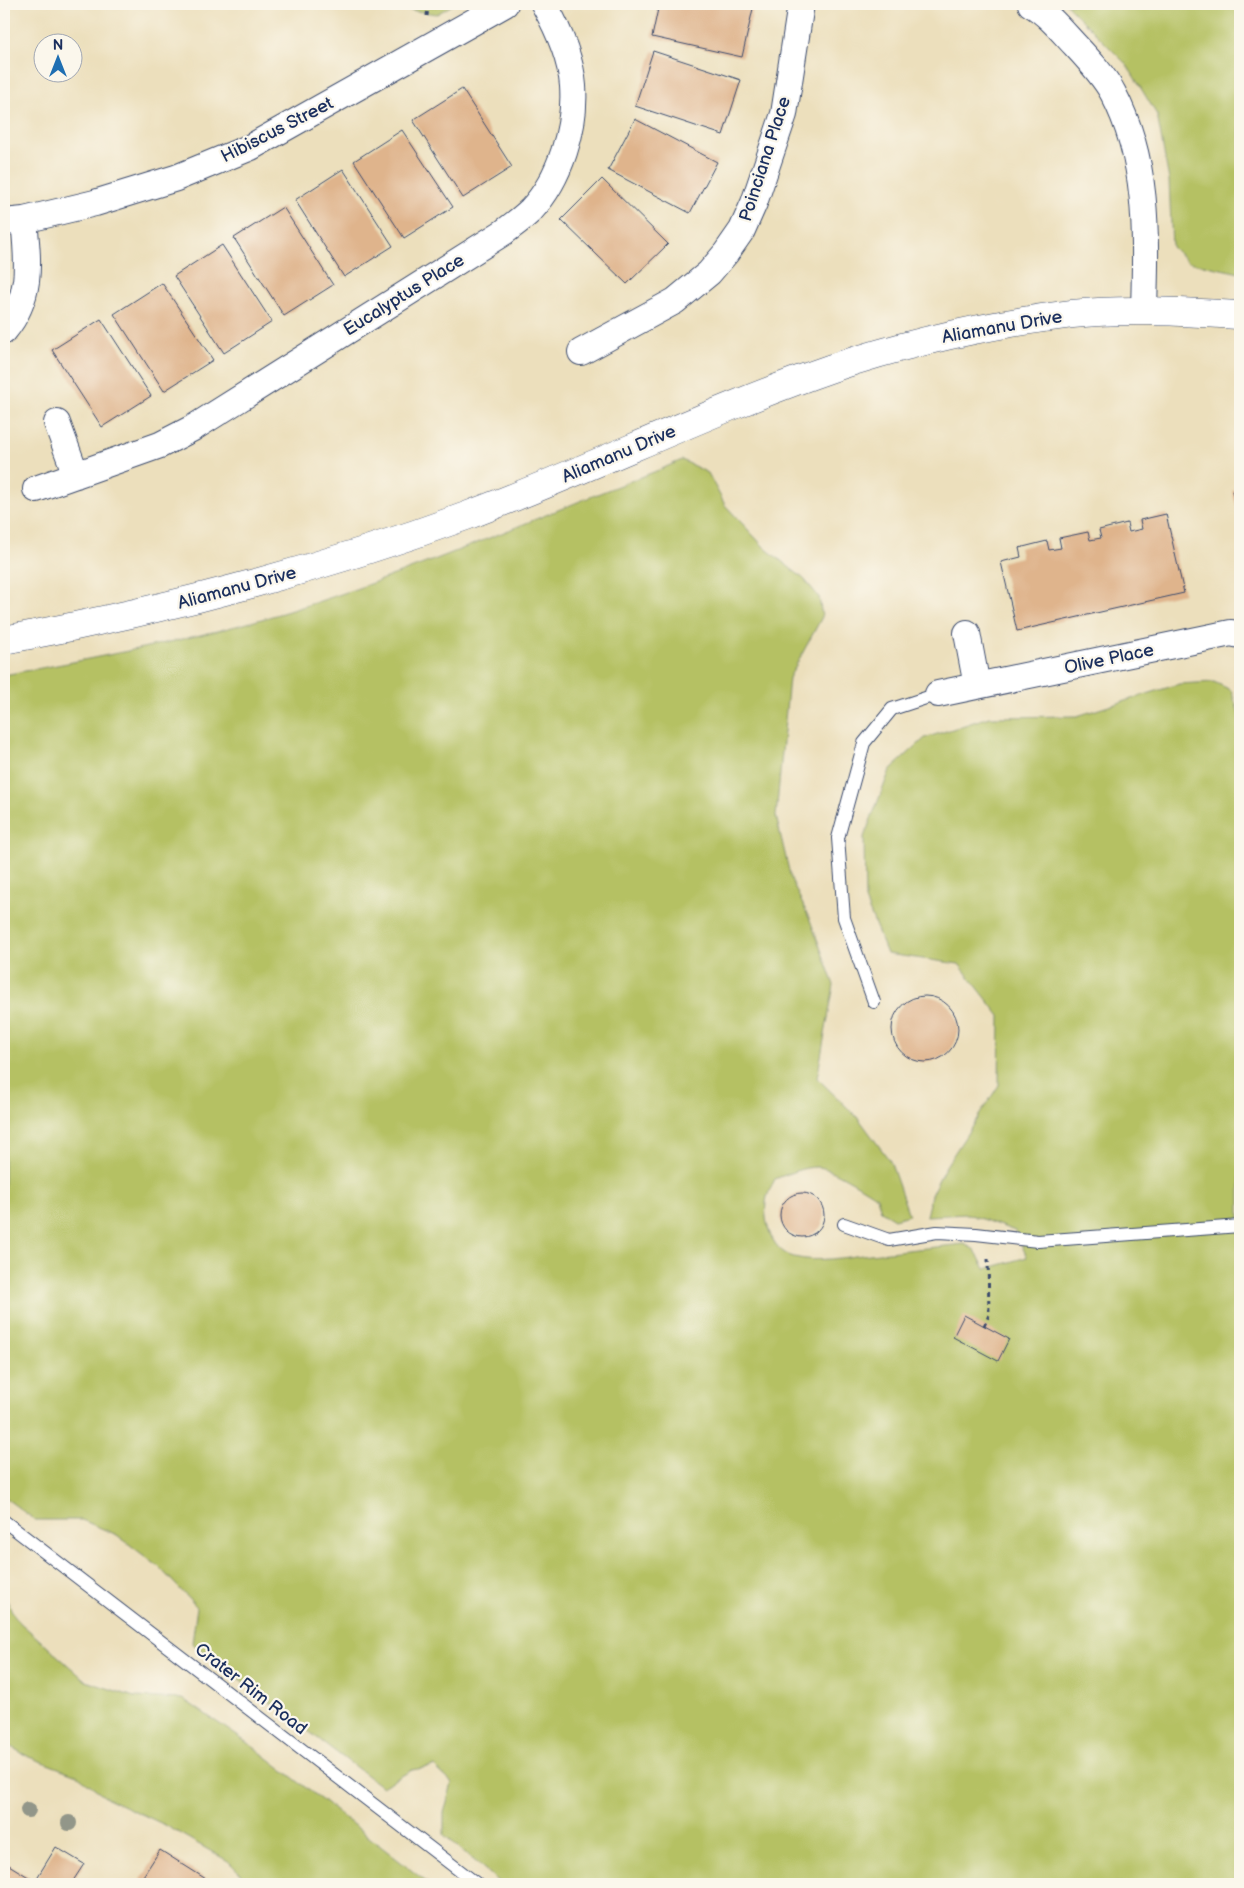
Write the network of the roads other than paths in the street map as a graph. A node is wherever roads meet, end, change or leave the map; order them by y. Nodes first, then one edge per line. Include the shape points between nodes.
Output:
1 (505, 4) edge
2 (544, 4) edge
3 (802, 4) edge
4 (1031, 4) edge
5 (14, 221) edge
6 (1144, 310) junction
7 (1240, 314) edge
8 (4, 331) edge
9 (581, 352) dead end
10 (57, 423) dead end
11 (76, 475) junction
12 (36, 489) dead end
13 (967, 633) dead end
14 (1240, 635) edge
15 (4, 640) edge
16 (977, 686) junction
17 (938, 694) joint
18 (874, 1002) dead end
19 (844, 1224) dead end
20 (1240, 1226) edge
21 (4, 1521) edge
22 (477, 1884) edge

1 - 5 street, Hibiscus Street via 251,147 176,178 95,203
2 - 11 street, Eucalyptus Place via 565,50 573,86 572,118 563,154 550,184 531,210 504,232 193,428 160,445
3 - 9 street, Poinciana Place via 784,114 742,230 708,272 675,300
4 - 6 street via 1043,11 1083,53 1113,92 1132,135 1145,214
5 - 8 street via 28,262 25,296
6 - 7 street, Aliamanu Drive
6 - 15 street, Aliamanu Drive via 1057,316 920,342 834,367 753,397 486,508 383,545 215,595 92,624
10 - 11 street
11 - 12 street, Eucalyptus Place
13 - 16 street
14 - 16 street, Olive Place via 1231,633
16 - 17 street, Olive Place
17 - 18 lane via 892,709 864,743 838,838 844,918
19 - 20 lane via 889,1240 937,1232 1038,1241
21 - 22 lane, Crater Rim Road

